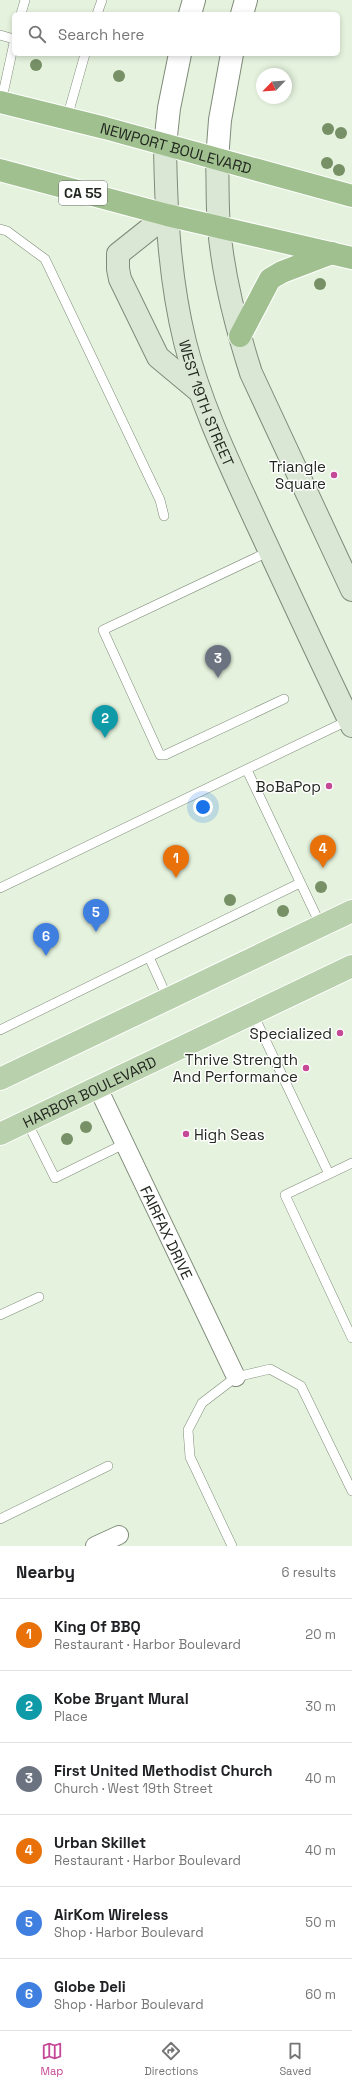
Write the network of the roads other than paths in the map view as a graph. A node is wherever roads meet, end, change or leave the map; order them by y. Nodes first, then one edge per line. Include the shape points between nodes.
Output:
1 (25, 0) edge
2 (102, 0) edge
3 (194, 0) edge
4 (246, 0) edge
5 (22, 12) edge
6 (98, 12) edge
7 (191, 12) edge
8 (243, 12) edge
9 (0, 35) edge
10 (12, 39) edge
11 (12, 52) edge
12 (84, 56) edge
13 (177, 56) edge
14 (232, 56) edge
15 (1, 102) edge
16 (67, 118) junction
17 (165, 144) junction
18 (217, 160) junction
19 (0, 170) edge
20 (352, 196) edge
21 (166, 215) junction
22 (219, 227) junction
23 (0, 229) edge
24 (342, 256) edge
25 (240, 336) junction
26 (200, 392) junction
27 (164, 516) dead end
28 (270, 551) junction
29 (350, 581) edge
30 (284, 699) dead end
31 (351, 723) edge
32 (246, 770) junction
33 (300, 883) junction
34 (0, 888) edge
35 (352, 911) edge
36 (321, 926) junction
37 (148, 957) junction
38 (352, 966) edge
39 (168, 999) junction
40 (252, 1014) junction
41 (0, 1030) edge
42 (0, 1079) edge
43 (98, 1088) junction
44 (27, 1122) junction
45 (0, 1134) edge
46 (124, 1144) junction
47 (352, 1163) edge
48 (328, 1174) junction
49 (39, 1297) dead end
50 (0, 1315) edge
51 (352, 1338) edge
52 (236, 1377) junction
53 (108, 1466) dead end
54 (352, 1491) edge
55 (0, 1519) edge
56 (119, 1535) dead end
57 (95, 1546) edge
58 (232, 1546) edge

1 - 5 lane
2 - 6 lane
3 - 7 street
4 - 8 street
9 - 10 lane
11 - 15 lane
12 - 16 lane
13 - 17 street, WEST 19TH STREET
14 - 18 street via 220,120
15 - 16 highway, NEWPORT BOULEVARD
16 - 17 highway, NEWPORT BOULEVARD
17 - 18 highway, NEWPORT BOULEVARD
17 - 21 main road, WEST 19TH STREET
18 - 20 highway, NEWPORT BOULEVARD
18 - 22 main road
19 - 21 highway, CA 55
21 - 22 highway, CA 55
21 - 26 main road, WEST 19TH STREET via 177,306
21 - 26 main road via 118,254 118,269 158,358
22 - 24 highway, CA 55
22 - 25 main road via 224,265
23 - 27 lane via 7,231 45,259 160,500
24 - 25 highway via 282,272 270,279
25 - 29 main road via 251,373
26 - 28 main road, WEST 19TH STREET
28 - 30 lane via 103,630 160,756 165,756
28 - 31 main road, WEST 19TH STREET
31 - 32 lane
32 - 33 lane
32 - 34 lane
33 - 36 lane
33 - 37 lane
35 - 36 main road
36 - 39 main road
37 - 39 lane
37 - 41 lane
38 - 40 main road, HARBOR BOULEVARD
39 - 42 main road
40 - 43 main road, HARBOR BOULEVARD
40 - 48 lane
43 - 44 main road, HARBOR BOULEVARD
43 - 46 street, FAIRFAX DRIVE
44 - 45 main road, HARBOR BOULEVARD
44 - 46 lane via 55,1178
46 - 52 street, FAIRFAX DRIVE
47 - 48 lane
48 - 51 lane via 285,1195
49 - 50 lane
52 - 54 lane via 270,1369 301,1386
52 - 58 lane via 202,1403 188,1430 190,1457
53 - 55 lane
56 - 57 street

